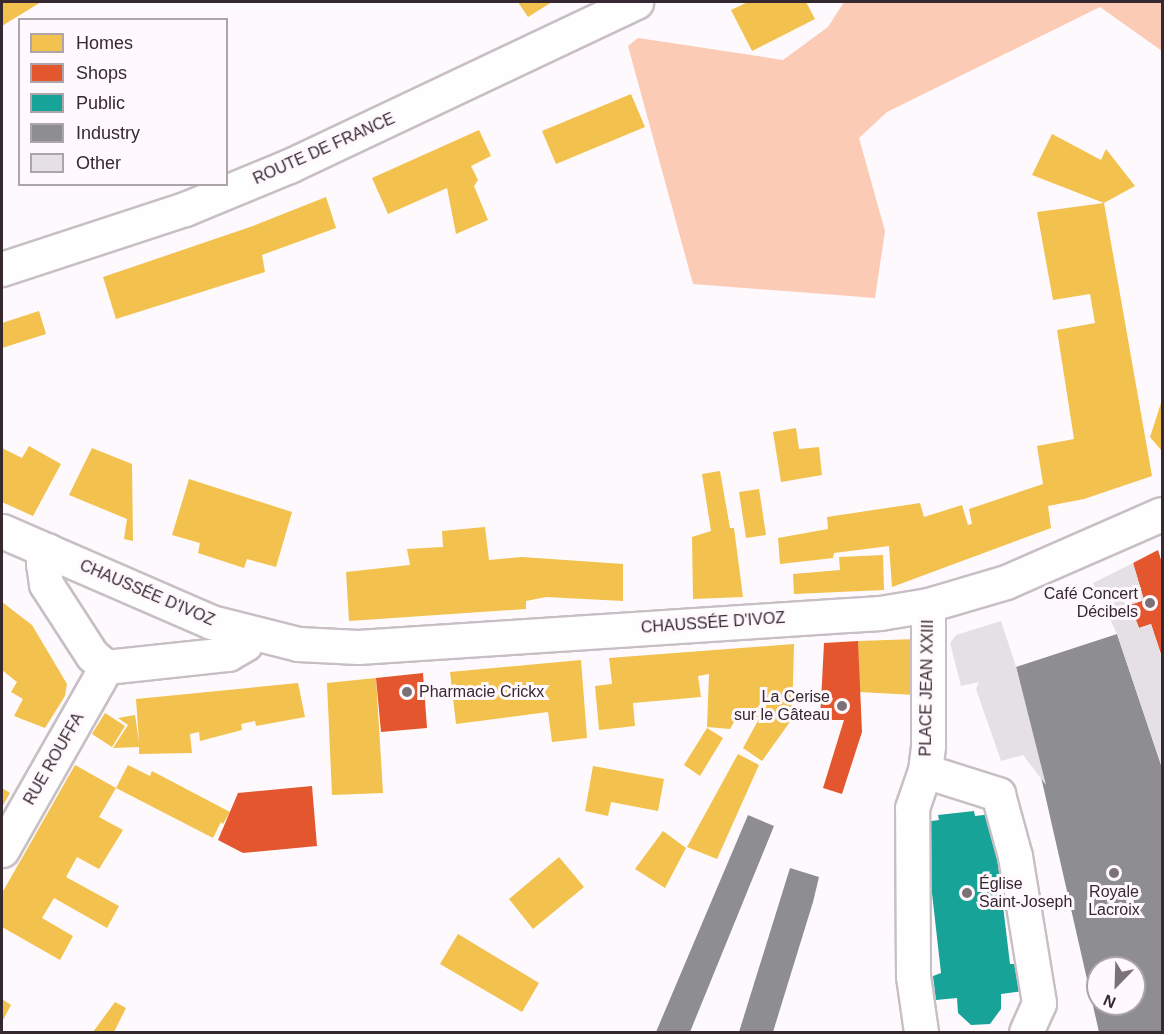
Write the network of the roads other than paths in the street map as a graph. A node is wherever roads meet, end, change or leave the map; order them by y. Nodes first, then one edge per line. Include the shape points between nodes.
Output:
1 (636, 2) edge
2 (2, 269) edge
3 (1162, 514) edge
4 (2, 531) edge
5 (47, 550) junction
6 (928, 605) junction
7 (248, 633) junction
8 (106, 667) junction
9 (925, 771) junction
10 (2, 850) edge
11 (921, 1032) edge
12 (1026, 1032) edge

1 - 2 main road, ROUTE DE FRANCE via 289,166 185,209
3 - 6 main road, CHAUSSÉE D'IVOZ via 1017,578
4 - 5 main road, CHAUSSÉE D'IVOZ
5 - 7 main road, CHAUSSÉE D'IVOZ via 211,622
5 - 8 main road via 43,563 46,584 88,648
6 - 7 main road, CHAUSSÉE D'IVOZ via 880,612 358,647 298,644
6 - 9 main road, PLACE JEAN XXIII
7 - 8 main road via 245,644 228,654
8 - 10 main road, RUE ROUFFA
9 - 11 main road, PLACE JEAN XXIII via 912,808 913,976
9 - 12 main road via 998,794 1015,856 1039,1003

